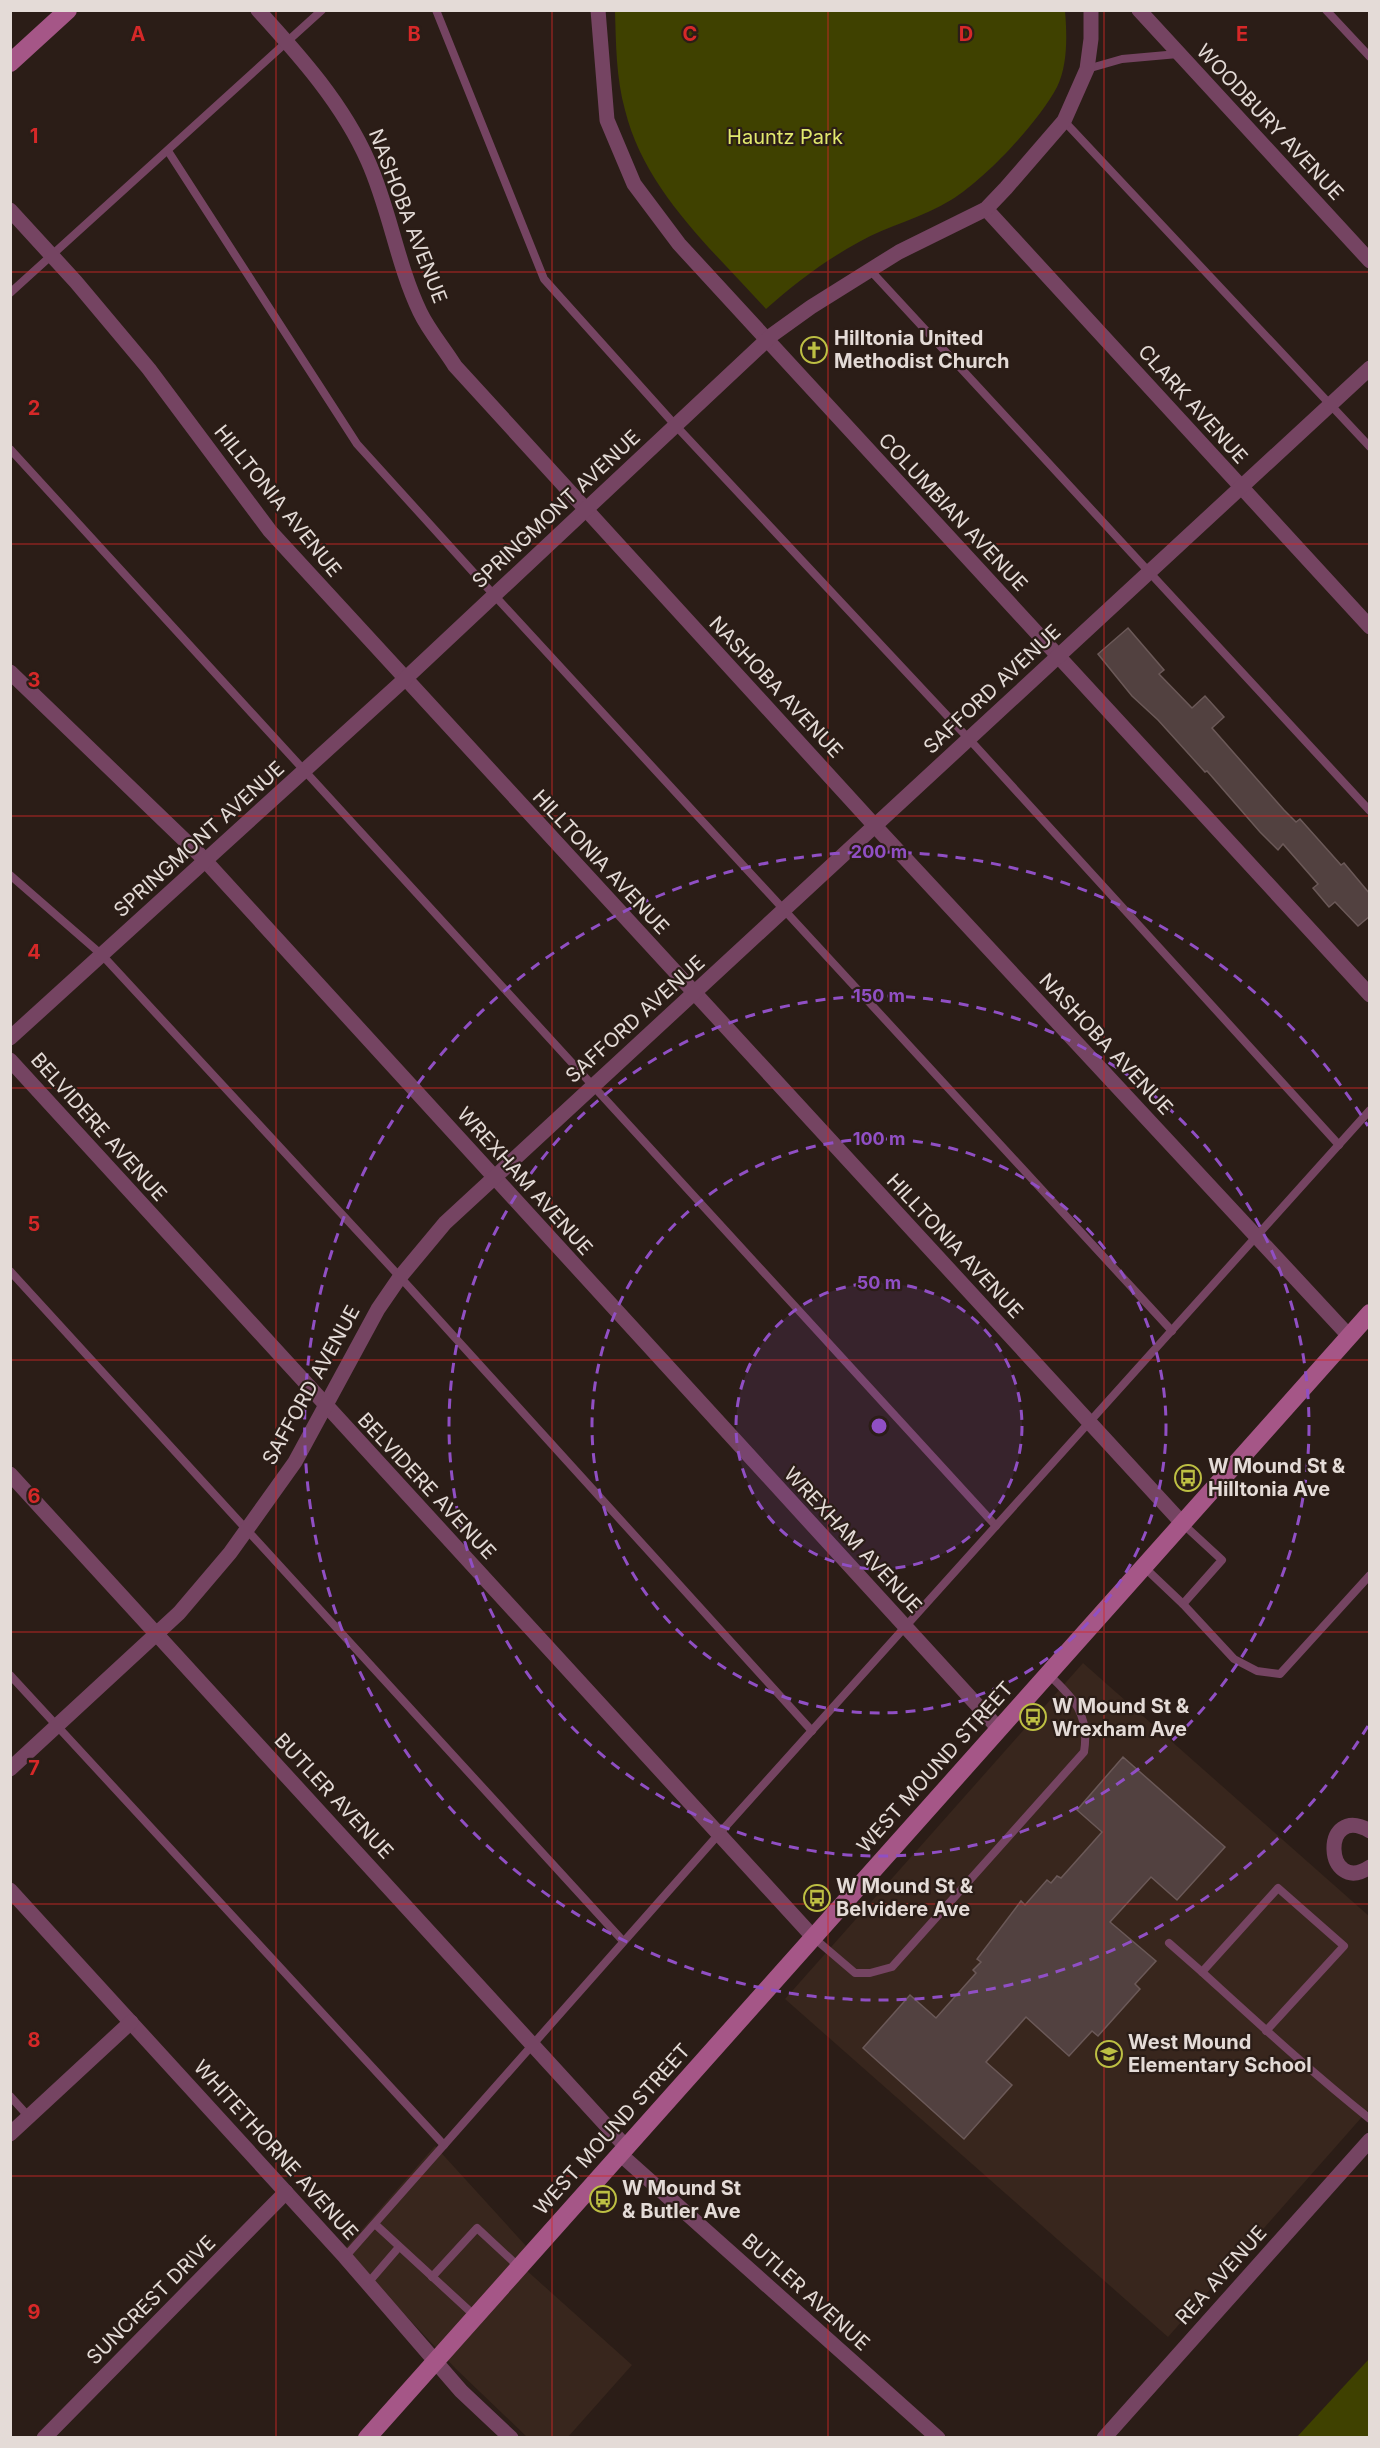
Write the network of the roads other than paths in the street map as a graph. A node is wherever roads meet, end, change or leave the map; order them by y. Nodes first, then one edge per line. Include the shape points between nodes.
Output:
1 (68, 10) edge
2 (258, 10) edge
3 (322, 10) edge
4 (436, 10) edge
5 (598, 10) edge
6 (1091, 10) edge
7 (1139, 10) edge
8 (1326, 10) edge
9 (288, 43) junction
10 (1179, 54) junction
11 (1370, 57) edge
12 (10, 63) edge
13 (1087, 69) junction
14 (1064, 121) junction
15 (168, 151) junction
16 (986, 209) junction
17 (10, 210) edge
18 (52, 255) junction
19 (1370, 261) edge
20 (870, 270) junction
21 (10, 278) edge
22 (18, 286) junction
23 (10, 293) edge
24 (766, 341) junction
25 (1370, 368) edge
26 (1330, 404) junction
27 (676, 426) junction
28 (1370, 447) edge
29 (10, 448) edge
30 (1241, 488) junction
31 (585, 509) junction
32 (1149, 573) junction
33 (494, 596) junction
34 (1370, 627) edge
35 (1058, 657) junction
36 (10, 672) edge
37 (405, 679) junction
38 (969, 740) junction
39 (304, 771) junction
40 (1370, 811) edge
41 (875, 826) junction
42 (205, 861) junction
43 (10, 875) edge
44 (785, 909) junction
45 (102, 955) junction
46 (694, 993) junction
47 (1370, 995) edge
48 (10, 1038) edge
49 (10, 1060) edge
50 (594, 1084) junction
51 (1370, 1110) edge
52 (1339, 1145) junction
53 (492, 1177) junction
54 (1257, 1237) junction
55 (10, 1271) edge
56 (400, 1276) junction
57 (1370, 1313) edge
58 (1172, 1331) junction
59 (1349, 1336) junction
60 (325, 1406) junction
61 (1089, 1423) junction
62 (10, 1474) edge
63 (1183, 1524) junction
64 (996, 1526) junction
65 (247, 1529) junction
66 (1144, 1567) junction
67 (1370, 1575) edge
68 (1184, 1604) junction
69 (906, 1627) junction
70 (157, 1634) junction
71 (1048, 1674) junction
72 (10, 1675) edge
73 (57, 1726) junction
74 (999, 1729) junction
75 (812, 1731) junction
76 (10, 1769) edge
77 (1369, 1830) edge
78 (718, 1835) junction
79 (1370, 1867) edge
80 (10, 1890) edge
81 (814, 1938) junction
82 (623, 1941) junction
83 (1168, 1942) dead end
84 (1202, 1972) junction
85 (131, 2022) junction
86 (1266, 2031) junction
87 (532, 2044) junction
88 (10, 2096) edge
89 (29, 2117) junction
90 (1370, 2119) edge
91 (10, 2134) edge
92 (1370, 2140) edge
93 (444, 2145) junction
94 (623, 2150) junction
95 (286, 2192) junction
96 (375, 2224) junction
97 (399, 2247) junction
98 (345, 2257) junction
99 (519, 2267) junction
100 (432, 2277) junction
101 (368, 2283) junction
102 (475, 2317) junction
103 (436, 2361) junction
104 (44, 2438) edge
105 (367, 2438) edge
106 (511, 2438) edge
107 (938, 2438) edge
108 (1104, 2438) edge

1 - 12 street
2 - 9 street, NASHOBA AVENUE
3 - 9 lane
4 - 27 lane via 544,279
5 - 24 street, COLUMBIAN AVENUE via 608,120 634,184 679,244
6 - 13 street, SPRINGMONT AVENUE
7 - 10 street, WOODBURY AVENUE
8 - 11 lane
9 - 15 lane
9 - 31 street, NASHOBA AVENUE via 345,116 368,161 400,263 421,314 455,366
10 - 13 lane via 1122,59
10 - 19 street, WOODBURY AVENUE
13 - 14 street, SPRINGMONT AVENUE
14 - 16 street, SPRINGMONT AVENUE
14 - 26 lane
15 - 18 lane
15 - 33 lane via 357,444
16 - 20 street, SPRINGMONT AVENUE
16 - 30 street, CLARK AVENUE
17 - 18 street, HILLTONIA AVENUE
18 - 22 lane
18 - 37 street, HILLTONIA AVENUE via 149,369 270,531
20 - 24 street, SPRINGMONT AVENUE
20 - 32 lane
21 - 22 lane
22 - 23 lane
24 - 27 street, SPRINGMONT AVENUE
24 - 35 street, COLUMBIAN AVENUE
25 - 26 street, SAFFORD AVENUE
26 - 28 lane
26 - 30 street, SAFFORD AVENUE
27 - 31 street, SPRINGMONT AVENUE
27 - 38 lane
29 - 39 lane
30 - 32 street, SAFFORD AVENUE
30 - 34 street, CLARK AVENUE
31 - 33 street, SPRINGMONT AVENUE
31 - 41 street, NASHOBA AVENUE
32 - 35 street, SAFFORD AVENUE
32 - 40 lane
33 - 37 street, SPRINGMONT AVENUE
33 - 44 lane
35 - 38 street, SAFFORD AVENUE
35 - 47 street, COLUMBIAN AVENUE
36 - 42 street, WREXHAM AVENUE
37 - 39 street, SPRINGMONT AVENUE
37 - 46 street, HILLTONIA AVENUE
38 - 41 street, SAFFORD AVENUE
38 - 52 lane
39 - 42 street, SPRINGMONT AVENUE
39 - 50 lane
41 - 44 street, SAFFORD AVENUE
41 - 54 street, NASHOBA AVENUE
42 - 45 street, SPRINGMONT AVENUE
42 - 53 street, WREXHAM AVENUE
43 - 45 lane
44 - 46 street, SAFFORD AVENUE
44 - 58 lane
45 - 48 street, SPRINGMONT AVENUE
45 - 56 lane
46 - 50 street, SAFFORD AVENUE
46 - 61 street, HILLTONIA AVENUE
49 - 60 street, BELVIDERE AVENUE
50 - 53 street, SAFFORD AVENUE
50 - 64 lane
51 - 52 lane
52 - 54 lane
53 - 56 street, SAFFORD AVENUE via 445,1222
53 - 69 street, WREXHAM AVENUE
54 - 58 lane
54 - 59 street, NASHOBA AVENUE
55 - 65 lane
56 - 60 street, SAFFORD AVENUE
56 - 75 lane
57 - 59 street, WEST MOUND STREET
58 - 61 lane
59 - 63 street, WEST MOUND STREET
60 - 65 street, SAFFORD AVENUE via 295,1462
60 - 78 street, BELVIDERE AVENUE
61 - 63 street, HILLTONIA AVENUE
61 - 64 lane
62 - 70 street, BUTLER AVENUE
63 - 66 street, WEST MOUND STREET
63 - 68 lane via 1222,1560
64 - 69 lane
65 - 70 street, SAFFORD AVENUE via 179,1613
65 - 82 lane
66 - 68 lane
66 - 71 street, WEST MOUND STREET
67 - 68 lane via 1280,1674 1257,1671 1234,1659
69 - 74 street, WREXHAM AVENUE
69 - 75 lane
70 - 73 street, SAFFORD AVENUE
70 - 87 street, BUTLER AVENUE
71 - 74 street, WEST MOUND STREET
71 - 81 lane via 1070,1694 1081,1711 1086,1737 1083,1752 892,1967 855,1973
72 - 73 lane
73 - 76 street, SAFFORD AVENUE
73 - 93 lane
74 - 81 street, WEST MOUND STREET
75 - 78 lane
77 - 79 street via 1347,1827 1335,1838 1332,1852 1339,1866 1346,1870 1360,1872
78 - 81 street, BELVIDERE AVENUE
78 - 82 lane
80 - 85 street, WHITETHORNE AVENUE
81 - 94 street, WEST MOUND STREET
82 - 87 lane
83 - 84 lane
84 - 86 lane
84 - 86 lane via 1278,1888 1344,1946
85 - 89 street
85 - 95 street, WHITETHORNE AVENUE
86 - 90 lane
87 - 93 lane
87 - 94 street, BUTLER AVENUE
88 - 89 lane
89 - 91 street
92 - 108 street, REA AVENUE
93 - 96 lane
94 - 99 street, WEST MOUND STREET
94 - 107 street, BUTLER AVENUE
95 - 98 street, WHITETHORNE AVENUE
95 - 104 street, SUNCREST DRIVE
96 - 97 lane
96 - 98 lane
97 - 100 lane
97 - 101 lane
98 - 101 street, WHITETHORNE AVENUE
99 - 100 lane via 477,2228
99 - 102 street, WEST MOUND STREET
100 - 102 lane
101 - 103 street, WHITETHORNE AVENUE
102 - 103 street, WEST MOUND STREET
103 - 105 street, WEST MOUND STREET
103 - 106 street, WHITETHORNE AVENUE via 461,2391

